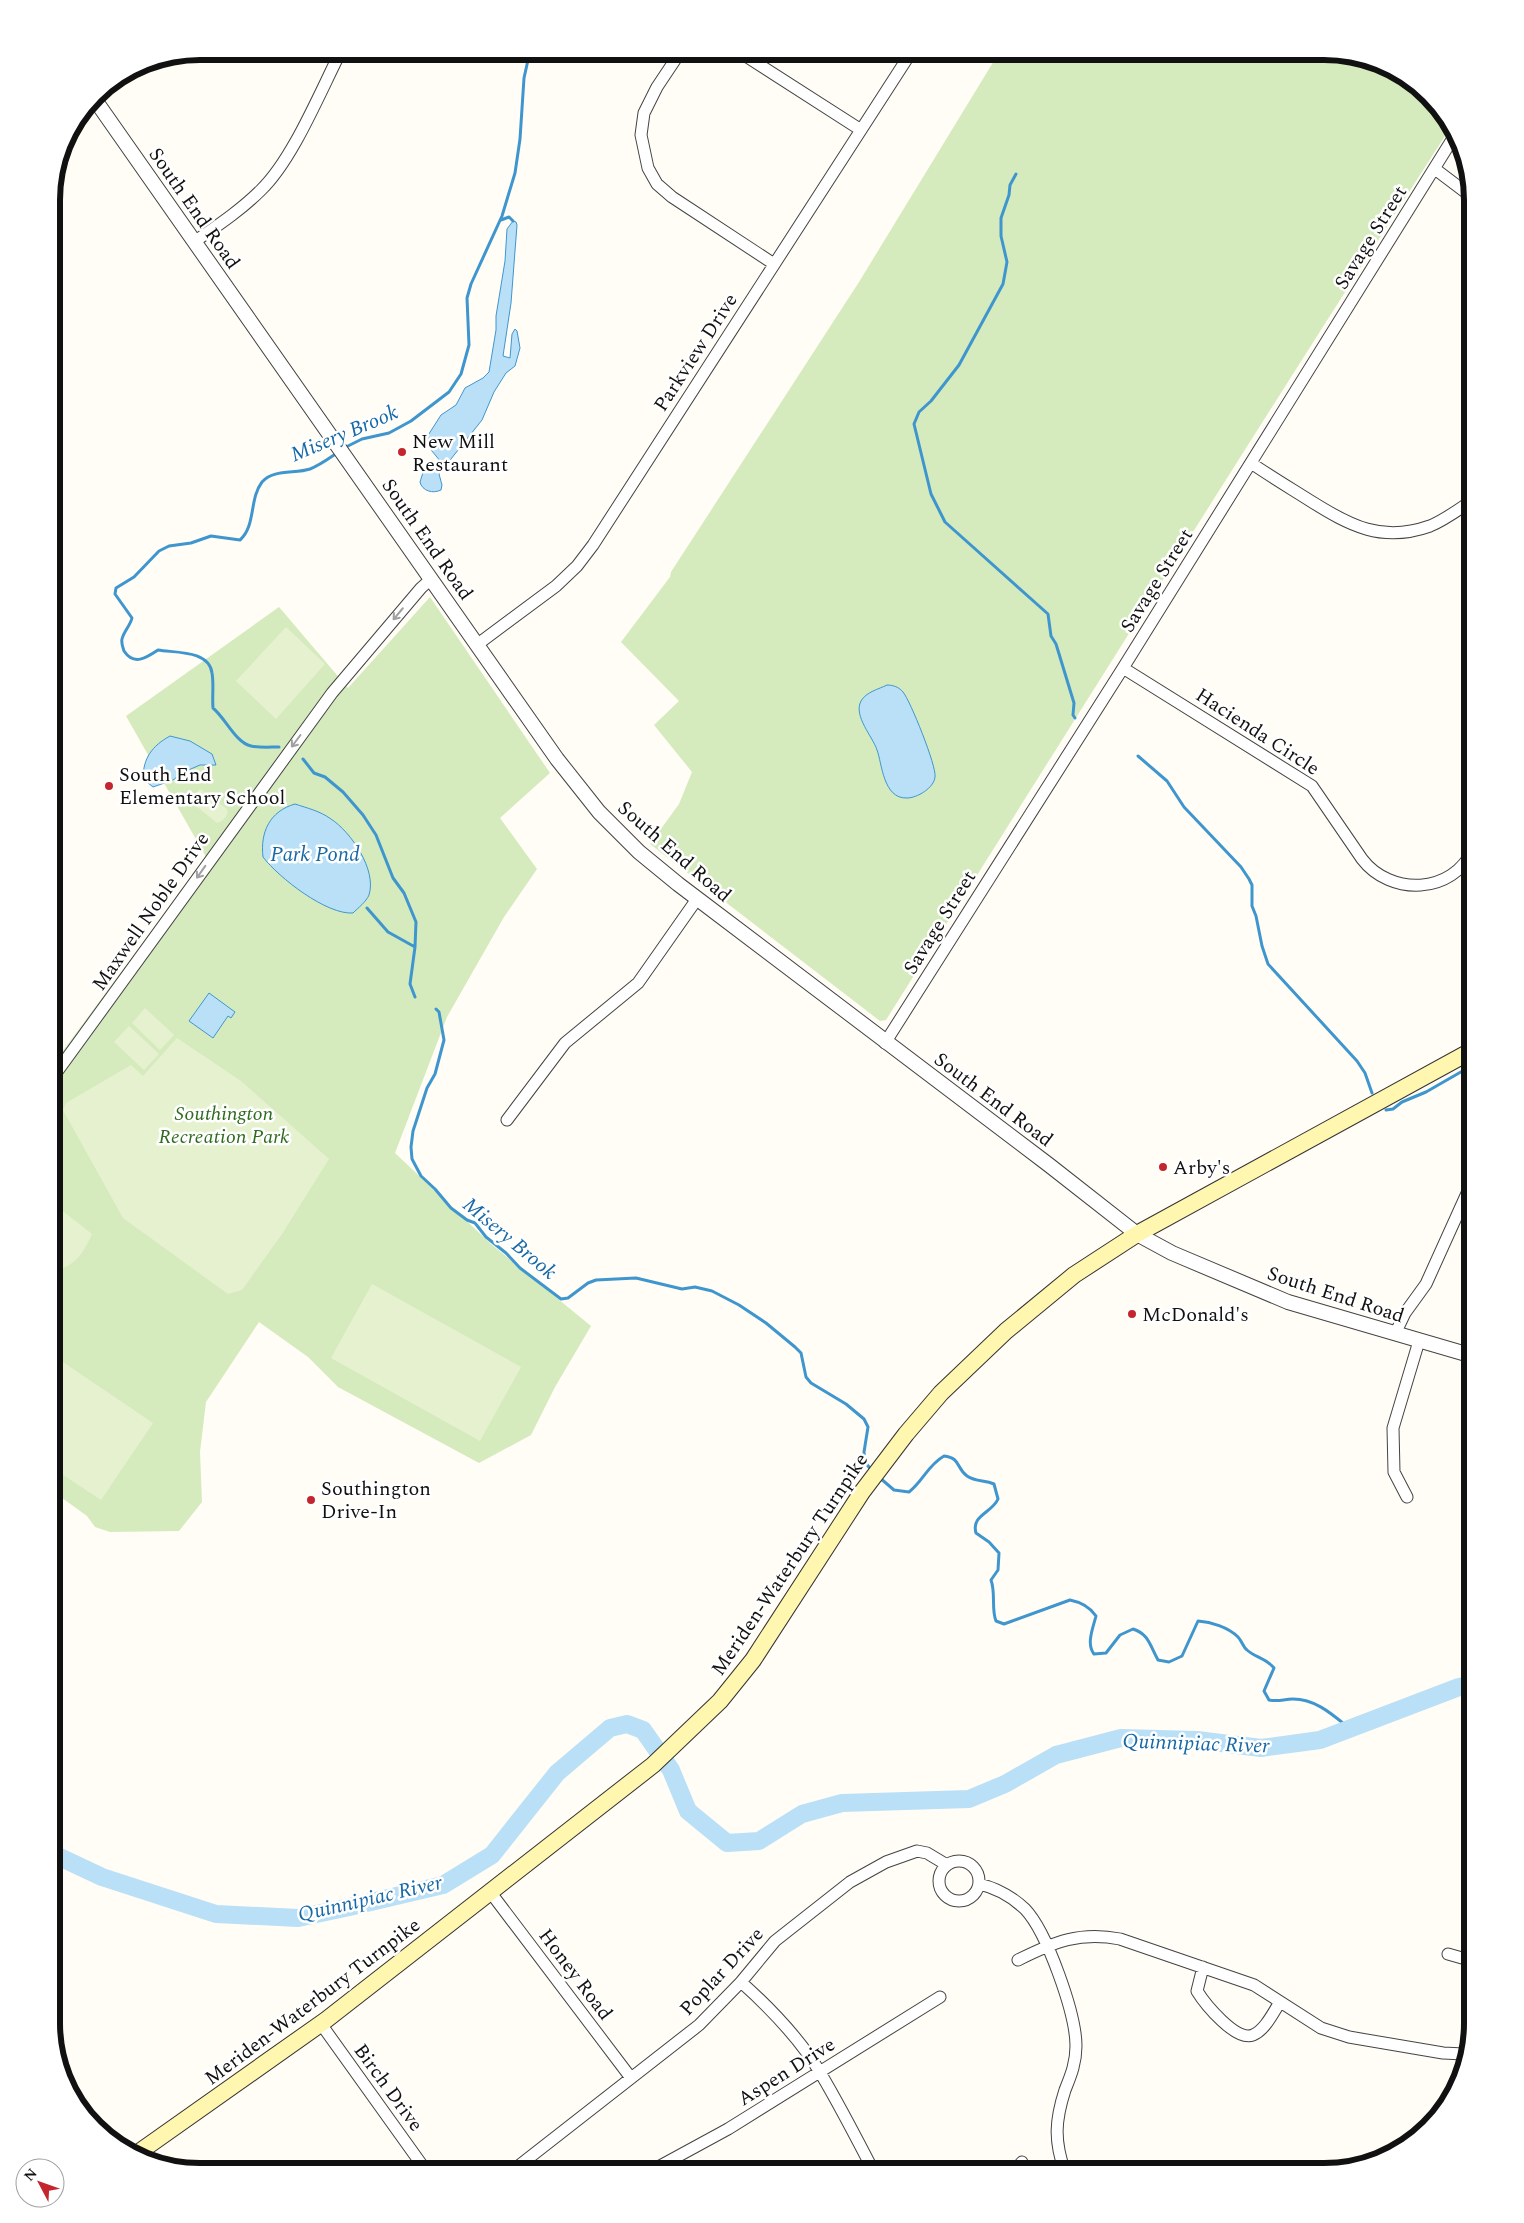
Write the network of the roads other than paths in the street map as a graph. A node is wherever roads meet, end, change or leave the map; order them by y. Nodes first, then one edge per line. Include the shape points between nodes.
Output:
1 (336, 60) edge
2 (674, 60) edge
3 (752, 60) edge
4 (907, 60) edge
5 (99, 104) edge
6 (860, 130) junction
7 (1451, 142) edge
8 (1435, 169) junction
9 (1463, 191) edge
10 (194, 242) junction
11 (774, 264) junction
12 (1251, 463) junction
13 (1464, 506) edge
14 (431, 579) junction
15 (478, 644) junction
16 (1123, 668) junction
17 (1464, 862) edge
18 (697, 899) junction
19 (885, 1043) junction
20 (1464, 1055) edge
21 (60, 1068) edge
22 (508, 1120) dead end
23 (1464, 1199) edge
24 (1137, 1234) junction
25 (1396, 1334) junction
26 (1419, 1341) junction
27 (1464, 1354) edge
28 (1407, 1497) dead end
29 (947, 1865) junction
30 (979, 1884) junction
31 (490, 1893) junction
32 (1046, 1946) junction
33 (1448, 1954) dead end
34 (1464, 1958) edge
35 (1018, 1960) dead end
36 (1204, 1967) junction
37 (741, 1982) junction
38 (940, 1997) dead end
39 (1280, 2002) junction
40 (321, 2024) junction
41 (1460, 2054) edge
42 (821, 2072) junction
43 (631, 2078) junction
44 (141, 2150) edge
45 (421, 2163) edge
46 (523, 2163) edge
47 (666, 2163) edge
48 (869, 2163) edge
49 (1063, 2163) edge

1 - 10 street via 289,153 274,175 246,203
2 - 11 street via 644,113 641,135 648,168 656,184 672,197
3 - 6 street
4 - 6 street, Parkview Drive
5 - 10 street, South End Road
6 - 11 street, Parkview Drive
7 - 8 street, Savage Street
8 - 9 street
8 - 12 street, Savage Street
10 - 14 street, South End Road
11 - 15 street, Parkview Drive via 610,520 577,566 542,598
12 - 13 street via 1343,521 1367,530 1413,531 1433,525
12 - 16 street, Savage Street
14 - 15 street, South End Road
14 -> 21 street, Maxwell Noble Drive via 332,693
15 - 18 street, South End Road via 557,759 599,812 639,852
16 - 17 street, Hacienda Circle via 1312,786 1370,870 1385,879 1404,885 1422,885 1440,881
16 - 19 street, Savage Street
18 - 19 street, South End Road
18 - 22 street via 638,983 565,1043
19 - 24 street, South End Road
20 - 24 main road, Meriden-Waterbury Turnpike
23 - 25 street via 1426,1284 1405,1313
24 - 25 street, South End Road via 1172,1253 1288,1302
24 - 31 main road, Meriden-Waterbury Turnpike via 1074,1275 996,1340 941,1393 875,1473 753,1660 720,1701 670,1750
25 - 26 street, South End Road
26 - 27 street, South End Road
26 - 28 street via 1393,1428 1394,1472
29 - 30 street via 955,1861 973,1866
29 - 30 street via 939,1878 943,1893 949,1898 964,1900 971,1897
29 - 37 street, Poplar Drive via 917,1851 886,1862 850,1882 775,1941
30 - 32 street via 1007,1894 1024,1909 1036,1923
31 - 40 main road, Meriden-Waterbury Turnpike
31 - 43 street, Honey Road
32 - 35 street
32 - 36 street via 1075,1937 1104,1936
32 - 49 street via 1075,2028 1075,2064 1058,2116 1056,2134
33 - 34 street
36 - 39 street via 1254,1985
36 - 39 street via 1197,1990 1201,1998 1242,2036 1258,2032
37 - 42 street via 768,2008
37 - 43 street, Poplar Drive via 699,2025
38 - 42 street, Aspen Drive
39 - 41 street via 1321,2028 1443,2054
40 - 44 main road, Meriden-Waterbury Turnpike
40 - 45 street, Birch Drive
42 - 47 street, Aspen Drive
42 - 48 street
43 - 46 street, Poplar Drive

